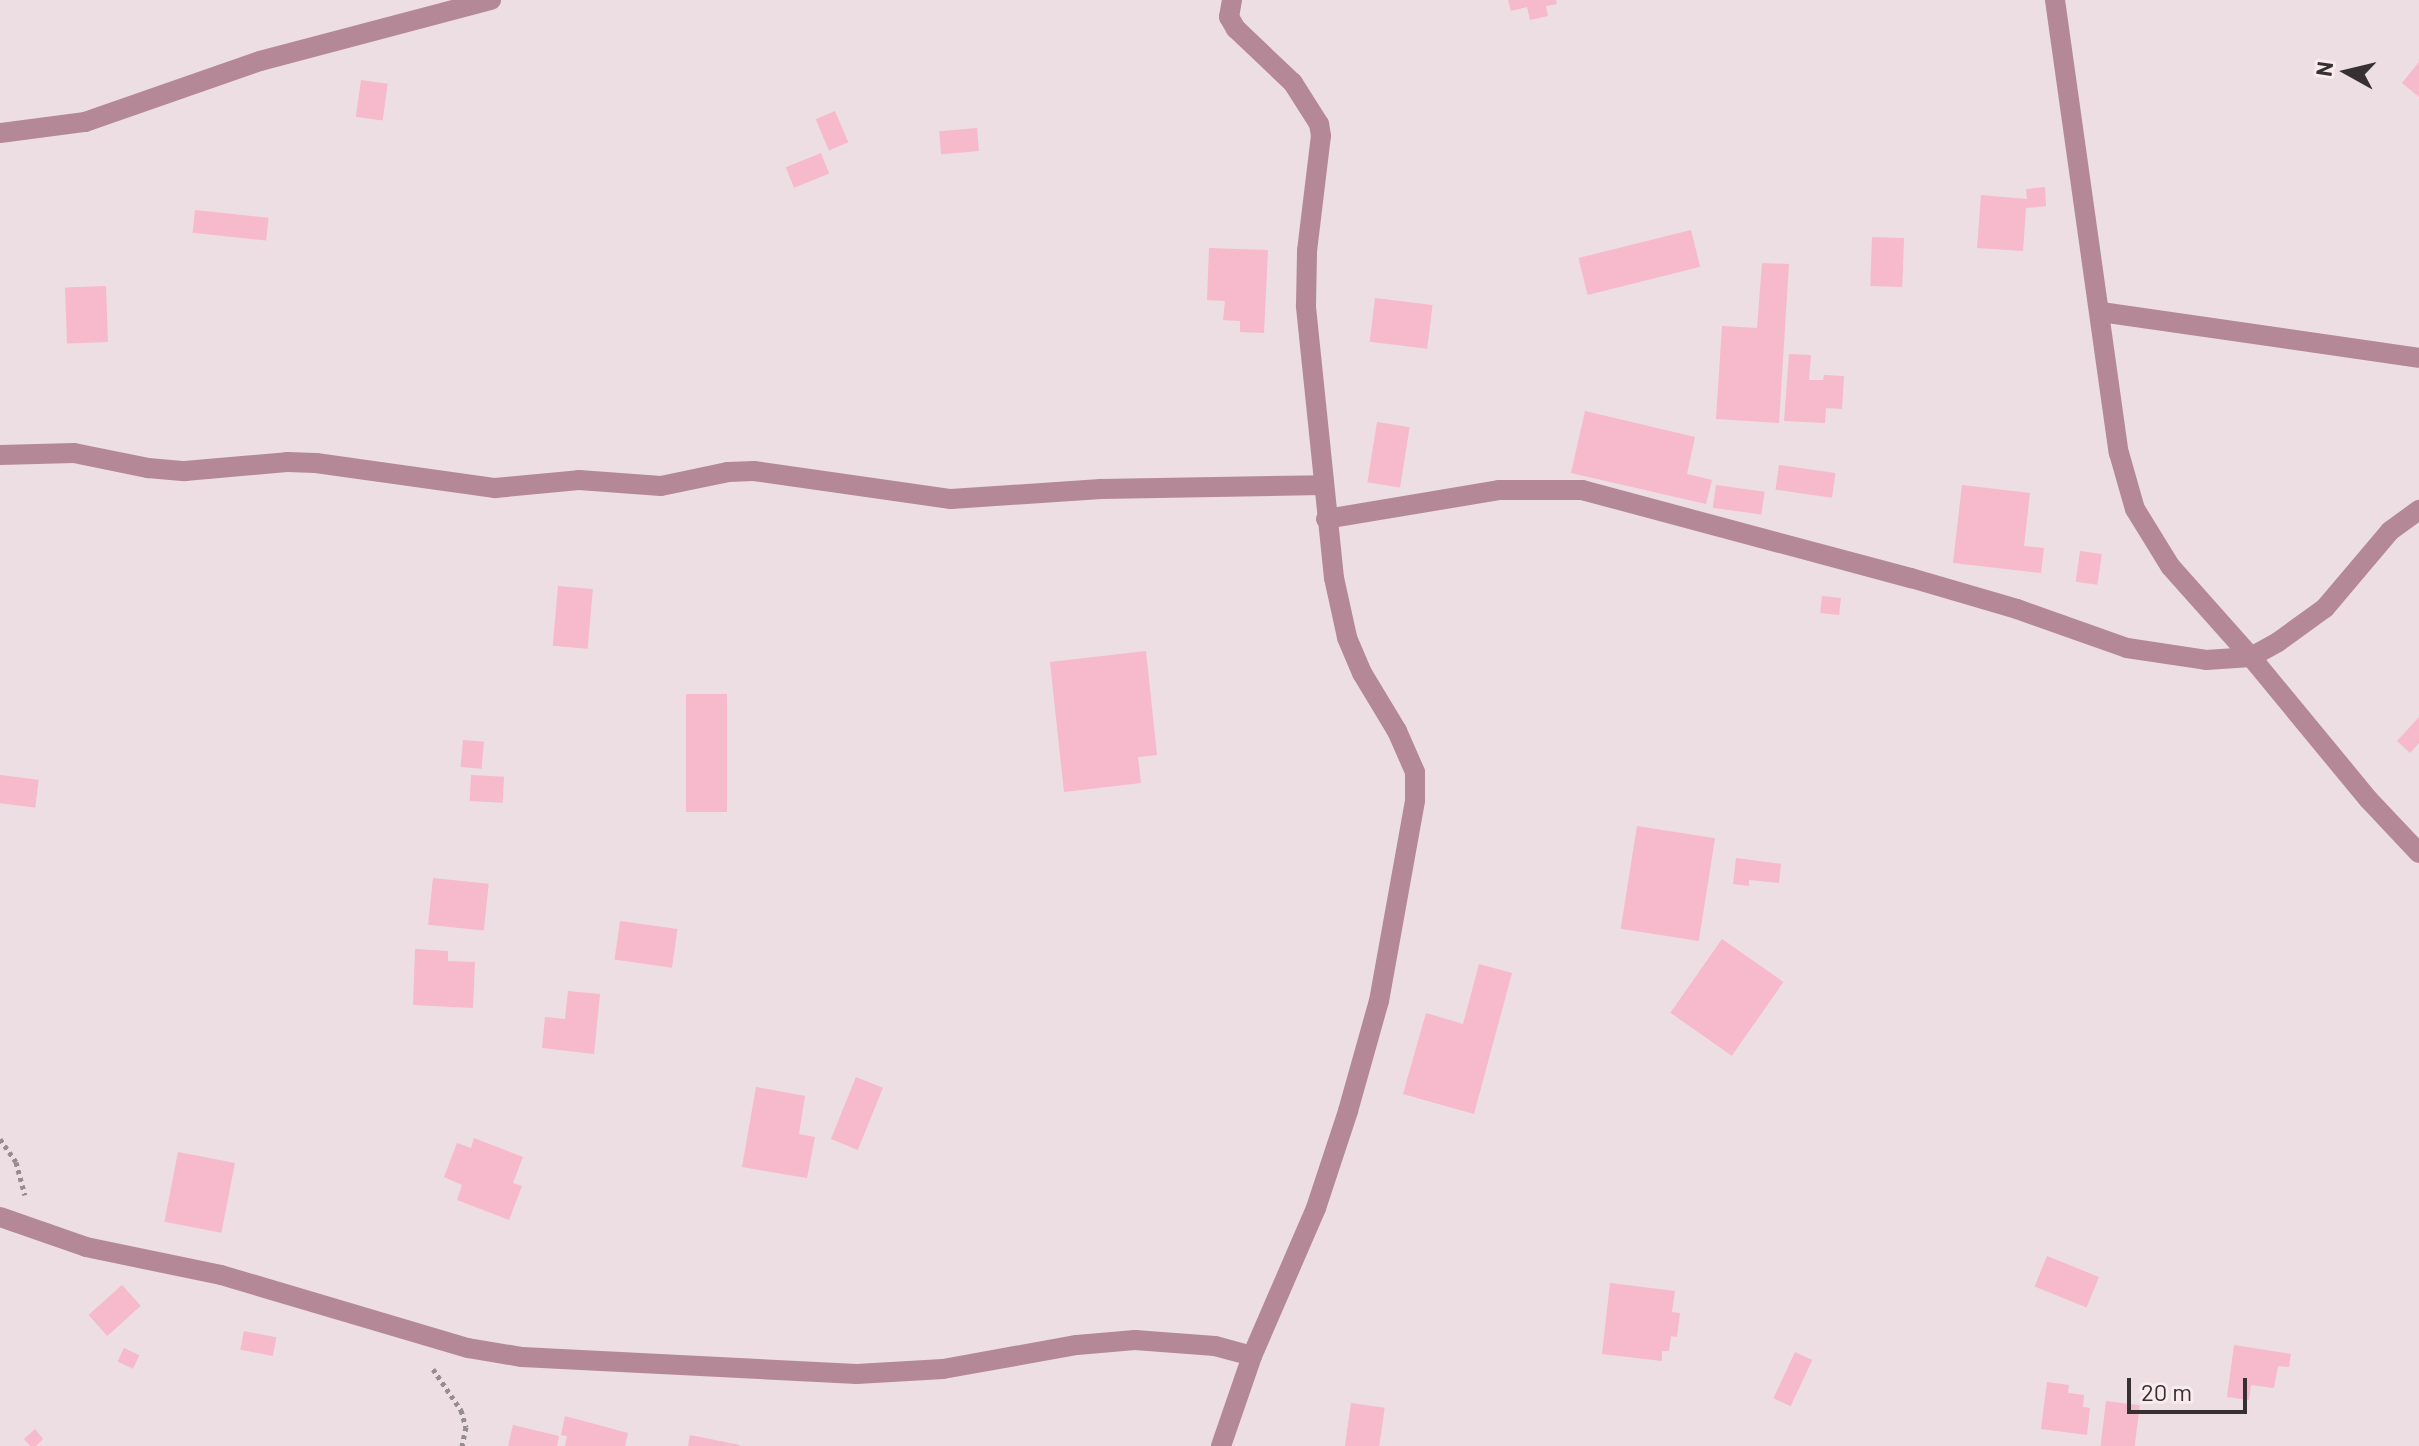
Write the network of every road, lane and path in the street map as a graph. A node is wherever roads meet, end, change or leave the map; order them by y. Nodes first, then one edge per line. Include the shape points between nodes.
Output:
1 (491, 0) edge
2 (1232, 0) edge
3 (2055, 0) edge
4 (0, 133) edge
5 (2101, 312) junction
6 (2419, 358) edge
7 (0, 455) edge
8 (1323, 485) junction
9 (2419, 510) edge
10 (1326, 519) junction
11 (2251, 657) junction
12 (2419, 853) edge
13 (0, 1139) edge
14 (0, 1217) edge
15 (33, 1227) junction
16 (405, 1330) junction
17 (1252, 1356) junction
18 (462, 1446) edge
19 (1221, 1446) edge

1 - 4 street via 260,61 99,118
2 - 8 street via 1229,17 1236,29 1293,83 1311,108 1321,136 1306,305
3 - 5 street
5 - 6 street
5 - 11 street via 2119,453 2135,509 2170,566
7 - 8 street via 74,453 185,471 316,463 495,488 579,480 674,485 754,471 951,499 1101,489
8 - 10 street
9 - 11 street via 2390,531 2325,608
10 - 11 street via 1499,490 1582,490 1927,582 2127,648 2176,658
10 - 17 street via 1347,637 1415,772 1415,800 1379,1001 1348,1111 1316,1208
11 - 12 street
13 - 15 path via 16,1162
14 - 15 street
15 - 16 street via 86,1247 221,1275
16 - 17 street via 522,1357 786,1372 943,1369 1135,1340 1215,1346
16 - 18 path via 461,1410 466,1427
17 - 19 street

